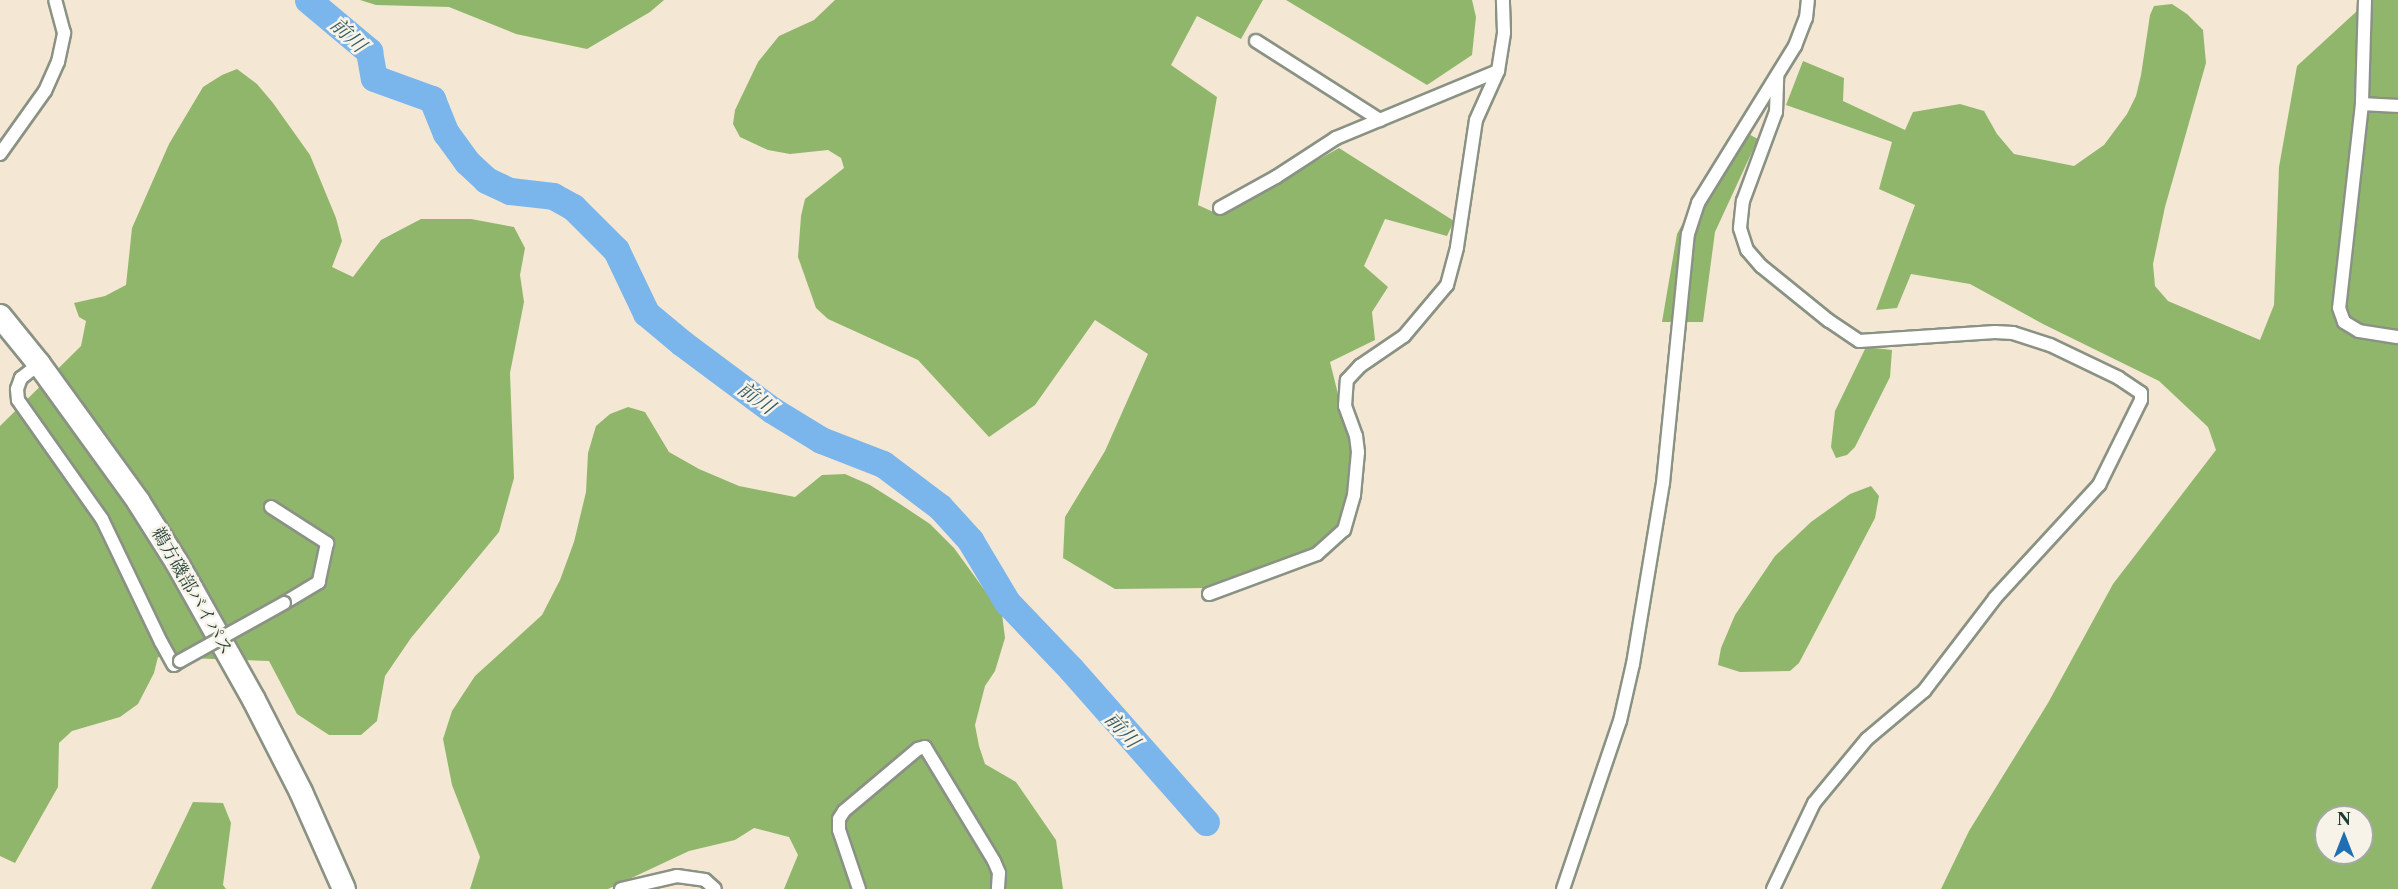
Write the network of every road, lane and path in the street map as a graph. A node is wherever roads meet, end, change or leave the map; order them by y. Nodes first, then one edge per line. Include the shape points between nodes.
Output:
1 (55, 0) edge
2 (1503, 0) edge
3 (1808, 0) edge
4 (2365, 0) edge
5 (1256, 41) dead end
6 (1498, 71) junction
7 (1777, 75) junction
8 (2362, 104) junction
9 (2398, 106) edge
10 (1380, 120) junction
11 (0, 154) edge
12 (1220, 208) dead end
13 (0, 316) edge
14 (2398, 337) edge
15 (39, 364) junction
16 (271, 507) dead end
17 (1209, 594) dead end
18 (344, 889) edge
19 (621, 889) edge
20 (715, 889) edge
21 (859, 889) edge
22 (998, 889) edge
23 (1563, 889) edge
24 (1773, 889) edge

1 - 11 street via 64,33 58,62 45,91
2 - 6 street via 1504,32
3 - 7 street via 1795,46
4 - 8 street
5 - 10 street
6 - 10 street
6 - 17 street via 1476,120 1457,247 1447,285 1404,336 1360,366 1347,380 1345,406 1358,452 1354,495 1344,530 1317,554
7 - 23 street via 1698,203 1688,234 1663,483 1633,664 1620,721
7 - 24 street via 1776,112 1743,201 1740,228 1747,250 1761,266 1860,341 2013,333 2050,345 2120,378 2141,393 2141,400 2099,485 1995,598 1924,691 1867,740 1814,803
8 - 9 street
8 - 14 street via 2339,308 2344,322 2359,331
10 - 12 street via 1336,138
13 - 15 highway, 鵜方磯部バイパス
15 - 16 street, bridge via 21,378 18,400 102,519 174,665 319,582 327,543
15 - 18 highway, 鵜方磯部バイパス via 138,501 207,613 301,792
19 - 20 street via 677,876 705,880
21 - 22 street via 839,830 839,819 918,748 925,747 994,861 999,873

